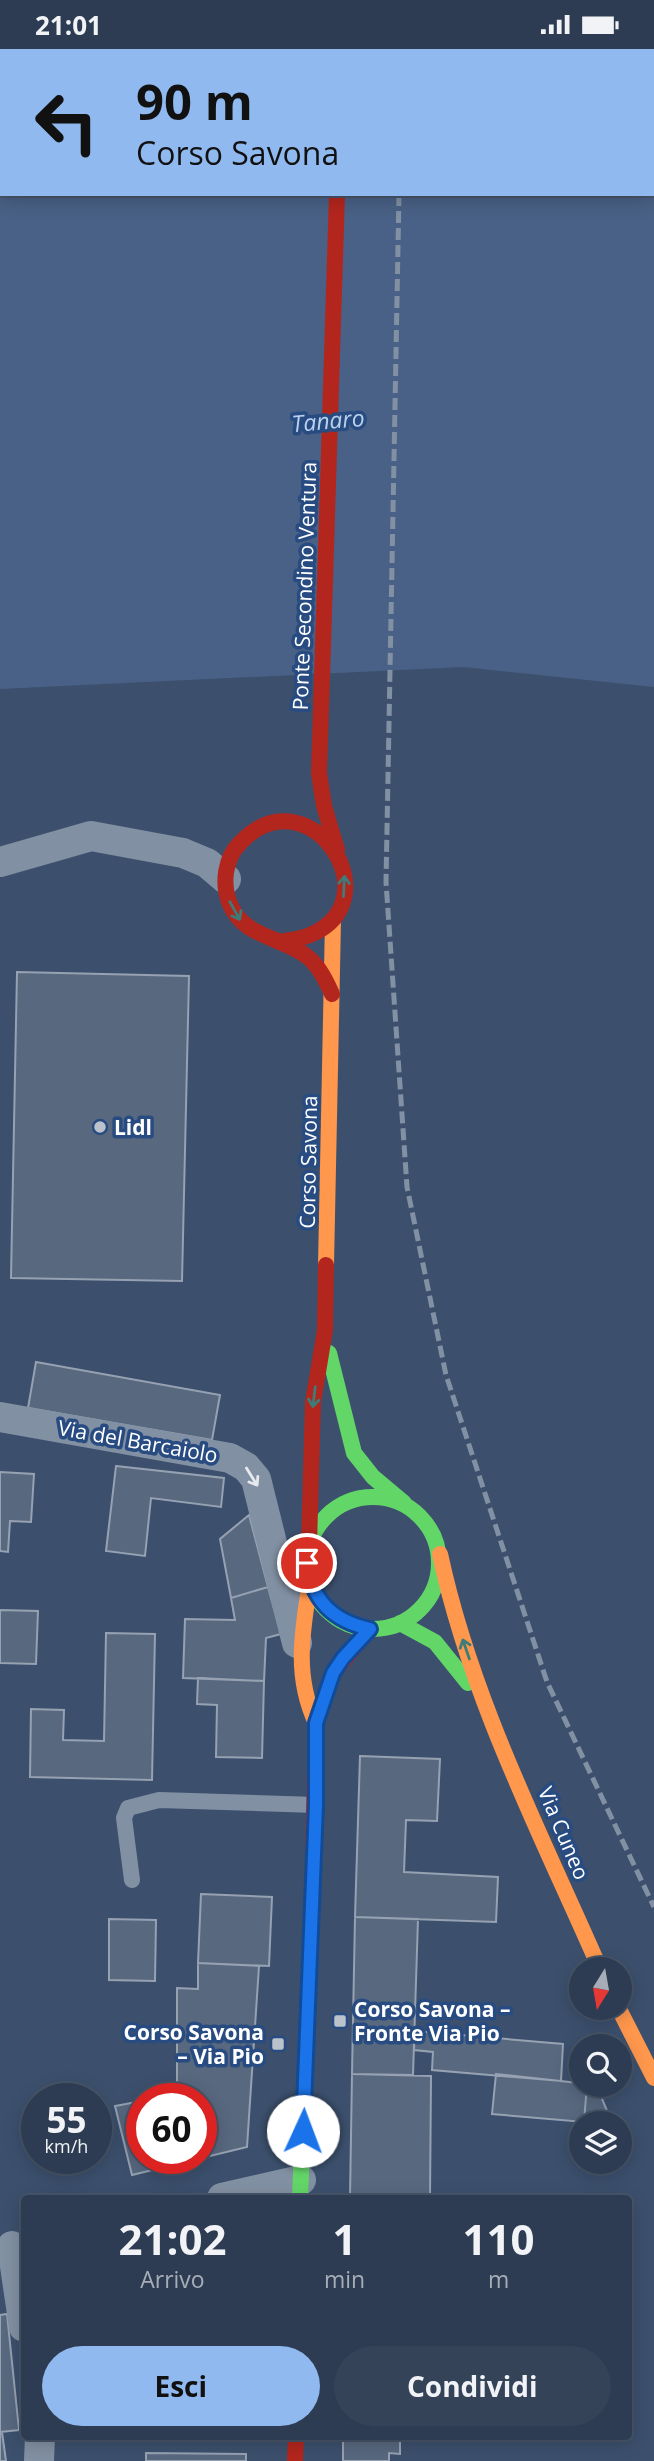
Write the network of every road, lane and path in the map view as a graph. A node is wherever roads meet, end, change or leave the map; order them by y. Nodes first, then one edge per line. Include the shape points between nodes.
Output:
1 (337, 196) edge
2 (319, 773) junction
3 (277, 823) junction
4 (241, 842) junction
5 (337, 850) junction
6 (183, 853) junction
7 (0, 862) edge
8 (226, 880) junction
9 (333, 920) junction
10 (279, 942) junction
11 (332, 994) junction
12 (325, 1330) junction
13 (0, 1417) edge
14 (404, 1503) junction
15 (309, 1545) junction
16 (440, 1555) junction
17 (310, 1582) junction
18 (400, 1623) junction
19 (370, 1629) junction
20 (300, 1655) junction
21 (489, 1714) junction
22 (316, 1723) junction
23 (316, 1805) junction
24 (132, 1880) dead end
25 (595, 1957) edge
26 (625, 2020) edge
27 (654, 2078) edge
28 (301, 2189) edge
29 (248, 2195) edge
30 (12, 2246) edge
31 (21, 2307) edge
32 (40, 2440) edge
33 (296, 2440) edge
34 (39, 2461) edge
35 (295, 2461) edge

1 - 2 main road, Ponte Secondino Ventura
2 - 3 main road via 302,806
2 - 5 main road, Ponte Secondino Ventura
3 - 4 main road
3 - 5 main road via 307,825 324,834
4 - 6 street via 216,851
4 - 8 main road via 226,868
9 -> 5 main road, Corso Savona via 346,885
6 - 7 street via 91,836
6 - 8 street via 207,863
8 -> 10 main road via 231,907 242,924
9 - 10 main road via 299,941
9 - 11 main road, Corso Savona
10 - 11 main road via 307,955
11 - 12 main road, Corso Savona
12 - 14 main road, Corso Savona via 354,1453 373,1477
12 -> 15 main road, Corso Savona via 313,1402
13 -> 20 street, Via del Barcaiolo via 230,1458 246,1467 257,1479
14 - 15 main road via 385,1497 347,1502 330,1512
14 - 16 main road, Corso Savona via 421,1516
15 - 17 main road, Corso Savona
16 - 18 main road via 439,1576 431,1596 418,1612
21 -> 16 main road, Via Cuneo via 451,1605
17 - 19 main road via 333,1615
17 - 20 main road, Corso Savona
18 - 19 main road
18 - 21 main road, Via Cuneo via 435,1641
19 - 22 main road, Corso Savona via 333,1673
20 - 22 main road, Corso Savona via 303,1700
21 - 25 main road, Via Cuneo
22 - 23 main road, Corso Savona
23 - 24 lane via 137,1803 128,1808 124,1818
23 - 28 main road, Corso Savona
26 - 27 main road
28 - 29 street
30 - 31 street
32 - 34 street
33 - 35 main road

